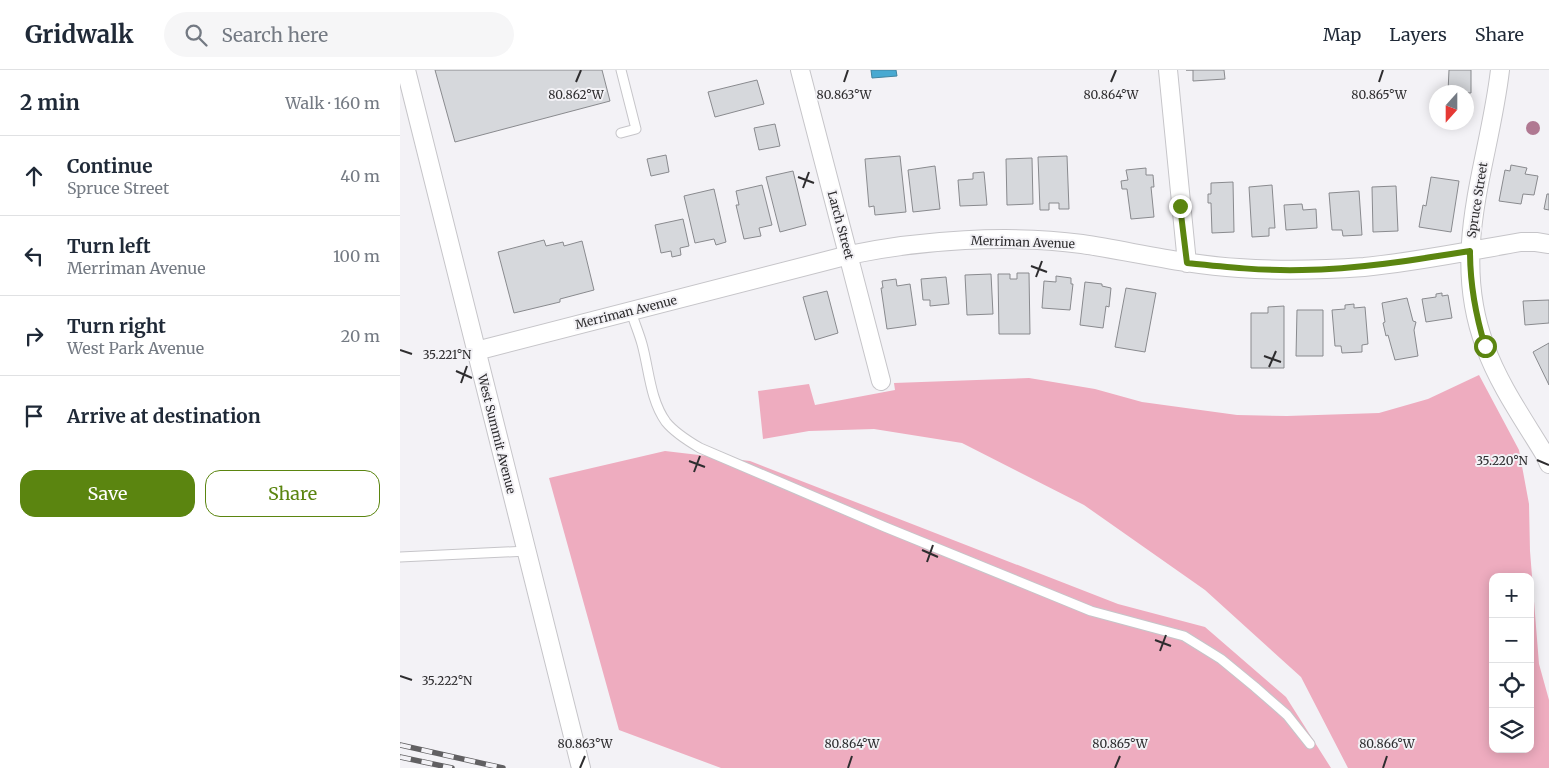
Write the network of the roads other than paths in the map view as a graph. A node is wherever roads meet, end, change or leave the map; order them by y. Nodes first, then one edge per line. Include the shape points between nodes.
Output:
1 (406, 70) edge
2 (621, 70) edge
3 (800, 70) edge
4 (1168, 70) edge
5 (1500, 70) edge
6 (621, 133) dead end
7 (1549, 244) edge
8 (1470, 251) junction
9 (848, 255) junction
10 (1187, 263) junction
11 (630, 311) junction
12 (476, 351) junction
13 (881, 381) dead end
14 (1549, 464) edge
15 (526, 551) junction
16 (400, 557) edge
17 (1310, 744) dead end
18 (581, 768) edge

1 - 12 street, West Summit Avenue
2 - 6 lane via 636,129
3 - 9 street, Larch Street
4 - 10 street
5 - 8 street, Spruce Street via 1472,216
7 - 8 street, Merriman Avenue via 1521,242
8 - 10 street, Merriman Avenue via 1388,264 1302,270
8 - 14 street, Spruce Street via 1472,294 1485,346
9 - 10 street, Merriman Avenue via 960,241 1020,240 1080,244
9 - 11 street, Merriman Avenue
9 - 13 street, Larch Street
11 - 12 street, Merriman Avenue
11 - 17 lane via 657,404 668,424 681,436 700,448 894,531 1091,611 1184,636 1221,659 1255,687 1287,715
12 - 15 street, West Summit Avenue
15 - 16 lane
15 - 18 street, West Summit Avenue

